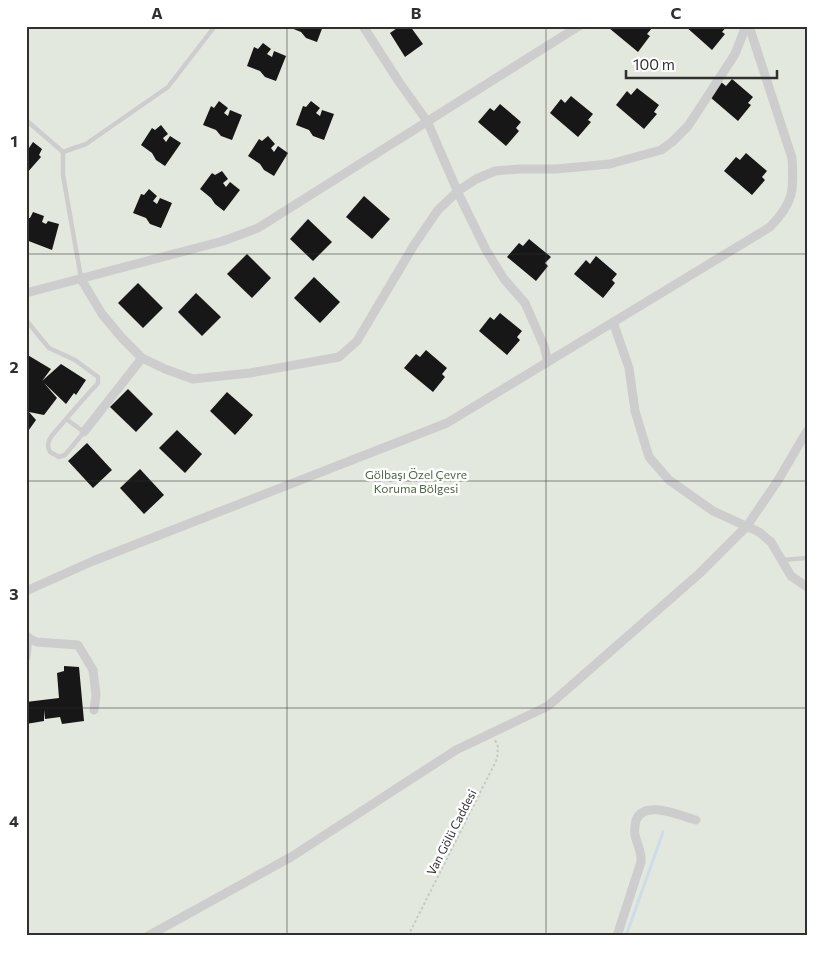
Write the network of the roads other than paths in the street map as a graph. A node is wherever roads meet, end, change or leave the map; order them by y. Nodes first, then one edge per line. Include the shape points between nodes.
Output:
1 (215, 26) edge
2 (363, 26) edge
3 (579, 26) edge
4 (747, 26) edge
5 (26, 120) edge
6 (427, 121) junction
7 (63, 152) junction
8 (458, 191) junction
9 (81, 278) junction
10 (26, 293) edge
11 (26, 320) edge
12 (613, 322) junction
13 (142, 358) junction
14 (548, 362) junction
15 (66, 419) junction
16 (807, 431) edge
17 (84, 432) junction
18 (747, 526) junction
19 (807, 558) edge
20 (782, 560) junction
21 (807, 587) edge
22 (26, 591) edge
23 (27, 637) edge
24 (26, 657) edge
25 (94, 710) dead end
26 (696, 820) dead end
27 (148, 936) edge
28 (617, 936) edge

1 - 7 lane via 168,88 86,144
2 - 6 street
3 - 6 street
4 - 8 street via 735,54 692,120 660,150 610,164 495,171
4 - 12 street via 792,158 792,196 784,212 770,227
5 - 7 lane
6 - 8 street
6 - 9 street via 258,228 223,242
7 - 9 lane via 63,175
8 - 13 street via 438,210 414,245 357,341 339,357 250,373 193,379
8 - 14 street via 495,266 525,303
9 - 10 street
9 - 13 street via 102,314
11 - 15 lane via 49,348 75,360 98,377 98,383
12 - 14 street
12 - 18 street via 629,368 635,411 649,456 669,480 713,511
13 - 17 street
14 - 22 street via 447,423 93,561
15 - 17 lane
15 - 17 lane via 48,442 52,454 66,456
16 - 18 street
18 - 20 street via 771,542
18 - 27 street via 700,573 548,706 456,750 291,857
19 - 20 lane
20 - 21 street via 790,576
23 - 24 street
23 - 25 street via 37,642 78,645 93,670
26 - 28 street via 654,809 645,810 640,815 634,834 641,862

